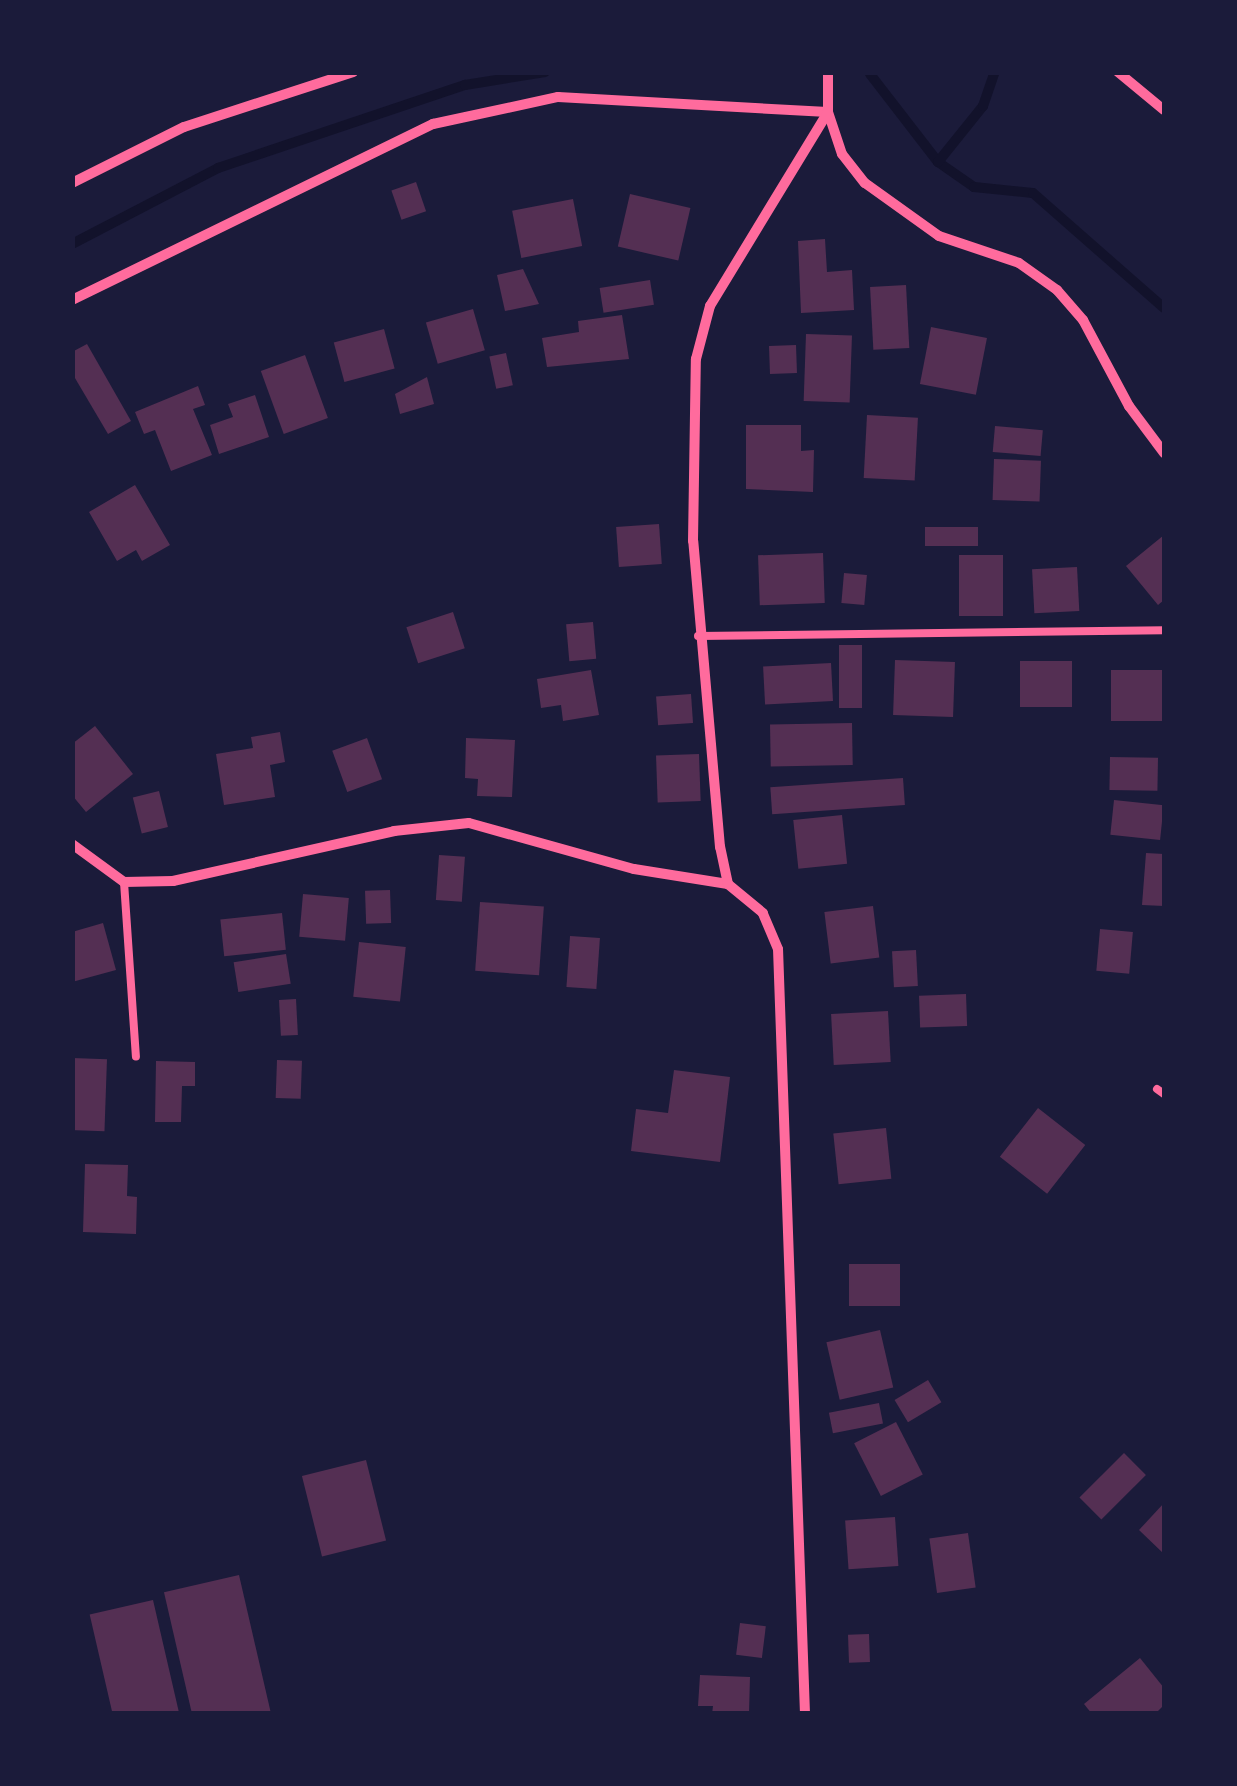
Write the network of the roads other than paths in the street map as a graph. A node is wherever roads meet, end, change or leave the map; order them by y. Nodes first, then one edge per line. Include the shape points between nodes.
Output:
1 (354, 72) edge
2 (828, 72) edge
3 (1118, 72) edge
4 (1164, 110) edge
5 (828, 112) junction
6 (72, 182) edge
7 (72, 300) edge
8 (1164, 452) edge
9 (1164, 630) edge
10 (698, 636) junction
11 (72, 844) edge
12 (124, 882) junction
13 (728, 884) junction
14 (136, 1057) dead end
15 (804, 1714) edge

1 - 6 street via 184,127
2 - 5 street
3 - 4 street
5 - 7 street via 558,97 434,124
5 - 8 street via 842,154 896,210 938,236 1019,263 1056,290 1083,320 1129,406
5 - 10 street via 735,258 710,306 696,359
9 - 10 lane
10 - 13 street
11 - 12 street
12 - 13 street via 173,881 394,831 469,823 634,868
12 - 14 lane
13 - 15 street via 764,914 778,948

